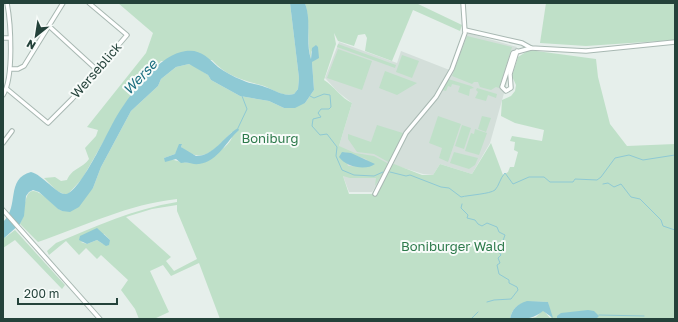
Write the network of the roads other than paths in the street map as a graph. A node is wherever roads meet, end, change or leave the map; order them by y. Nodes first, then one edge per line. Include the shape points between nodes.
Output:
1 (8, 3) edge
2 (63, 3) edge
3 (89, 3) edge
4 (463, 3) edge
5 (50, 27) junction
6 (465, 32) junction
7 (3, 38) edge
8 (10, 38) junction
9 (675, 42) edge
10 (531, 48) junction
11 (517, 51) junction
12 (10, 69) junction
13 (97, 70) junction
14 (7, 89) junction
15 (3, 95) edge
16 (12, 131) dead end
17 (3, 143) edge
18 (375, 194) dead end
19 (4, 211) edge
20 (100, 319) edge

1 - 8 street
2 - 5 street
3 - 13 street, Werseblick via 127,34
4 - 6 street
5 - 12 street via 24,66
5 - 13 street
6 - 10 street via 522,43
6 - 18 street via 448,77 432,102 406,133
7 - 8 street
8 - 12 street
9 - 10 street via 595,51
10 - 11 street
11 - 11 street via 513,55 503,85 506,91 510,91 511,88 510,74
12 - 14 street
13 - 14 street, Werseblick via 48,124
14 - 15 street
16 - 17 street
19 - 20 street

